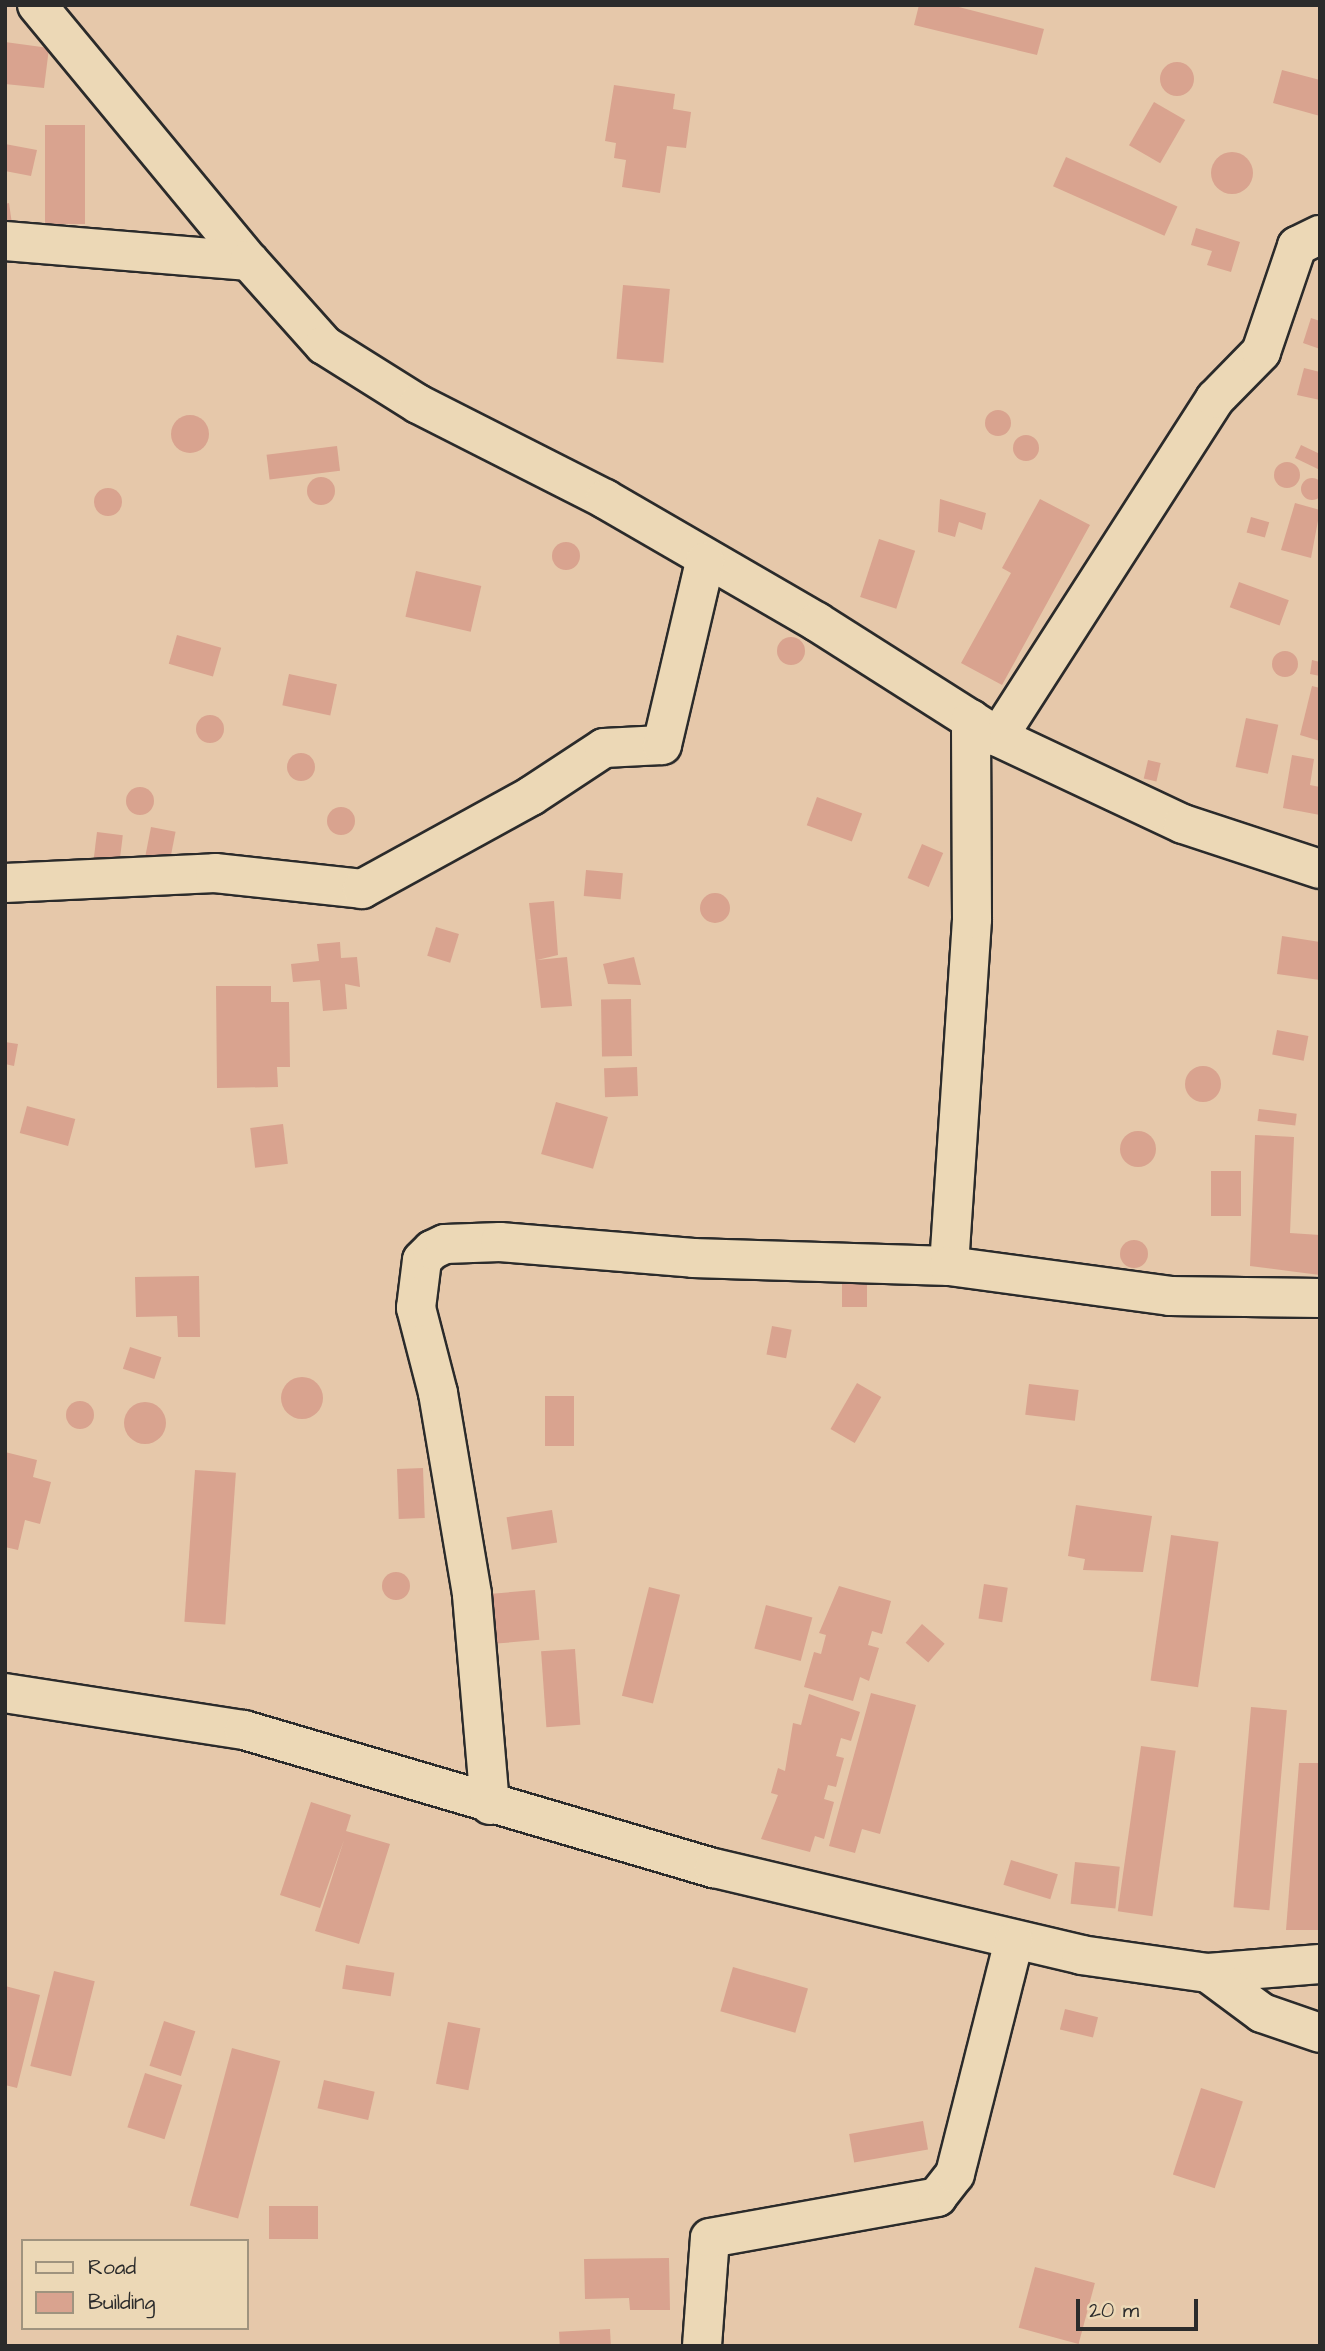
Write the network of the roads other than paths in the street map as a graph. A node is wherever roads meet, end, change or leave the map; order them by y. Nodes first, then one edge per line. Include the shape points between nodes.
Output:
1 (37, 5) edge
2 (1320, 235) edge
3 (5, 241) edge
4 (249, 261) junction
5 (705, 562) junction
6 (984, 728) junction
7 (1320, 869) edge
8 (5, 883) edge
9 (949, 1266) junction
10 (1320, 1298) edge
11 (5, 1693) edge
12 (490, 1805) junction
13 (1014, 1941) junction
14 (1320, 1964) edge
15 (1208, 1973) junction
16 (1320, 2033) edge
17 (702, 2346) edge

1 - 4 street
2 - 6 street via 1297,246 1261,352 1215,399
3 - 4 street
4 - 5 street via 324,345
5 - 6 street
5 - 8 street via 662,745 604,748 531,796 362,889 215,873
6 - 7 street via 1170,818
6 - 9 street
9 - 10 street via 1170,1296
9 - 12 street via 467,1241 445,1244 422,1260 416,1308 438,1393 472,1594
11 - 12 street via 244,1730
12 - 13 street
13 - 15 street
13 - 17 street via 955,2174 937,2197 710,2238
14 - 15 street
15 - 16 street via 1262,2013

